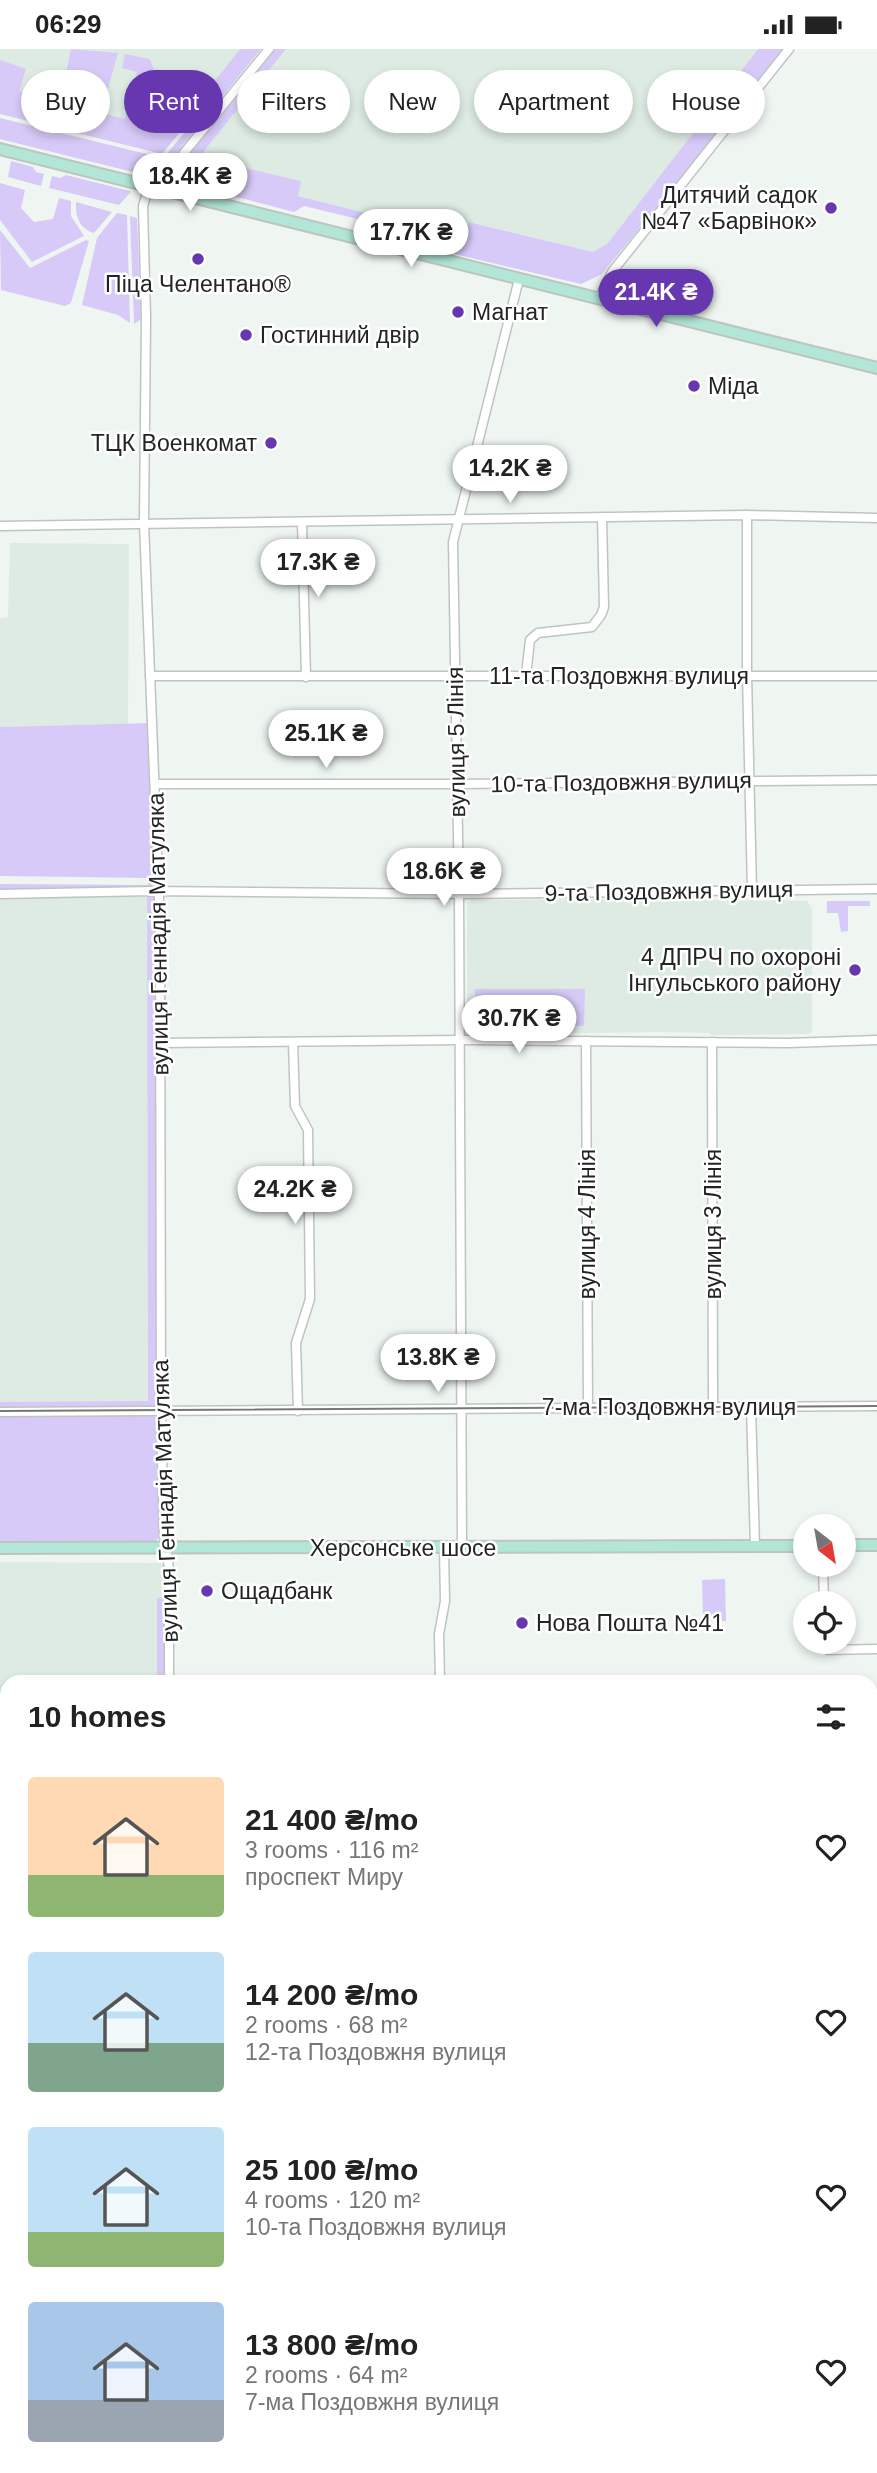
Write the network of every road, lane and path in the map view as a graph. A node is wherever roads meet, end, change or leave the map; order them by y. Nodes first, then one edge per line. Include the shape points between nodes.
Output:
1 (270, 49) edge
2 (789, 49) edge
3 (0, 149) edge
4 (149, 187) junction
5 (166, 191) junction
6 (519, 279) junction
7 (599, 299) junction
8 (877, 368) edge
9 (747, 515) junction
10 (602, 517) junction
11 (877, 518) edge
12 (456, 521) junction
13 (302, 522) junction
14 (144, 523) junction
15 (0, 526) edge
16 (526, 675) junction
17 (747, 675) junction
18 (150, 676) junction
19 (877, 676) edge
20 (306, 677) junction
21 (455, 677) junction
22 (877, 780) edge
23 (751, 781) junction
24 (156, 784) junction
25 (457, 784) junction
26 (877, 889) edge
27 (752, 890) junction
28 (159, 891) junction
29 (0, 894) edge
30 (459, 894) junction
31 (877, 1040) edge
32 (458, 1041) junction
33 (586, 1041) junction
34 (293, 1042) junction
35 (712, 1042) junction
36 (160, 1043) junction
37 (713, 1406) junction
38 (877, 1406) edge
39 (588, 1407) junction
40 (751, 1407) junction
41 (462, 1408) junction
42 (298, 1411) junction
43 (0, 1412) edge
44 (161, 1413) junction
45 (856, 1545) edge
46 (877, 1545) edge
47 (755, 1546) junction
48 (793, 1546) edge
49 (0, 1548) edge
50 (166, 1548) junction
51 (444, 1548) junction
52 (462, 1548) junction
53 (856, 1648) edge
54 (877, 1649) edge
55 (169, 1675) edge
56 (440, 1675) edge

1 - 5 street via 179,159
2 - 7 street via 612,272
3 - 4 main road
4 - 5 main road
4 - 14 street, вулиця Геннадія Матуляка via 143,206
5 - 6 main road
6 - 7 main road
6 - 12 street, вулиця 5 Лінія
7 - 8 main road
9 - 10 street
9 - 11 street
9 - 17 street
10 - 12 street
10 - 16 street via 601,615 592,627 532,636
12 - 13 street
12 - 21 street, вулиця 5 Лінія
13 - 14 street
13 - 20 street
14 - 15 street
14 - 18 street, вулиця Геннадія Матуляка
16 - 17 street, 11-та Поздовжня вулиця
16 - 21 street, 11-та Поздовжня вулиця
17 - 19 street, 11-та Поздовжня вулиця
17 - 23 street
18 - 20 street, 11-та Поздовжня вулиця
18 - 24 street, вулиця Геннадія Матуляка
20 - 21 street, 11-та Поздовжня вулиця
21 - 25 street, вулиця 5 Лінія
22 - 23 street, 10-та Поздовжня вулиця
23 - 25 street, 10-та Поздовжня вулиця
23 - 27 street
24 - 25 street, 10-та Поздовжня вулиця
24 - 28 street, вулиця Геннадія Матуляка
25 - 30 street, вулиця 5 Лінія
26 - 27 street, 9-та Поздовжня вулиця
27 - 30 street, 9-та Поздовжня вулиця
28 - 29 street, 9-та Поздовжня вулиця
28 - 30 street, 9-та Поздовжня вулиця
28 - 36 street, вулиця Геннадія Матуляка
30 - 32 street, вулиця 5 Лінія
31 - 35 street
32 - 33 street
32 - 34 street
32 - 41 street, вулиця 5 Лінія
33 - 35 street
33 - 39 street, вулиця 4 Лінія
34 - 36 street
34 - 42 street via 295,1106 308,1130 310,1299 296,1343
35 - 37 street, вулиця 3 Лінія
36 - 44 street, вулиця Геннадія Матуляка
37 - 39 street, 7-ма Поздовжня вулиця
37 - 40 street, 7-ма Поздовжня вулиця
38 - 40 street, 7-ма Поздовжня вулиця
39 - 41 street, 7-ма Поздовжня вулиця
40 - 47 street
41 - 42 street, 7-ма Поздовжня вулиця
41 - 52 street, вулиця 5 Лінія
42 - 44 street, 7-ма Поздовжня вулиця
43 - 44 street, 7-ма Поздовжня вулиця
44 - 50 street, вулиця Геннадія Матуляка
45 - 46 main road
47 - 48 main road, Херсонське шосе
47 - 52 main road, Херсонське шосе
49 - 50 main road, Херсонське шосе
50 - 51 main road, Херсонське шосе
50 - 55 street, вулиця Геннадія Матуляка
51 - 52 main road, Херсонське шосе
51 - 56 street
53 - 54 street

